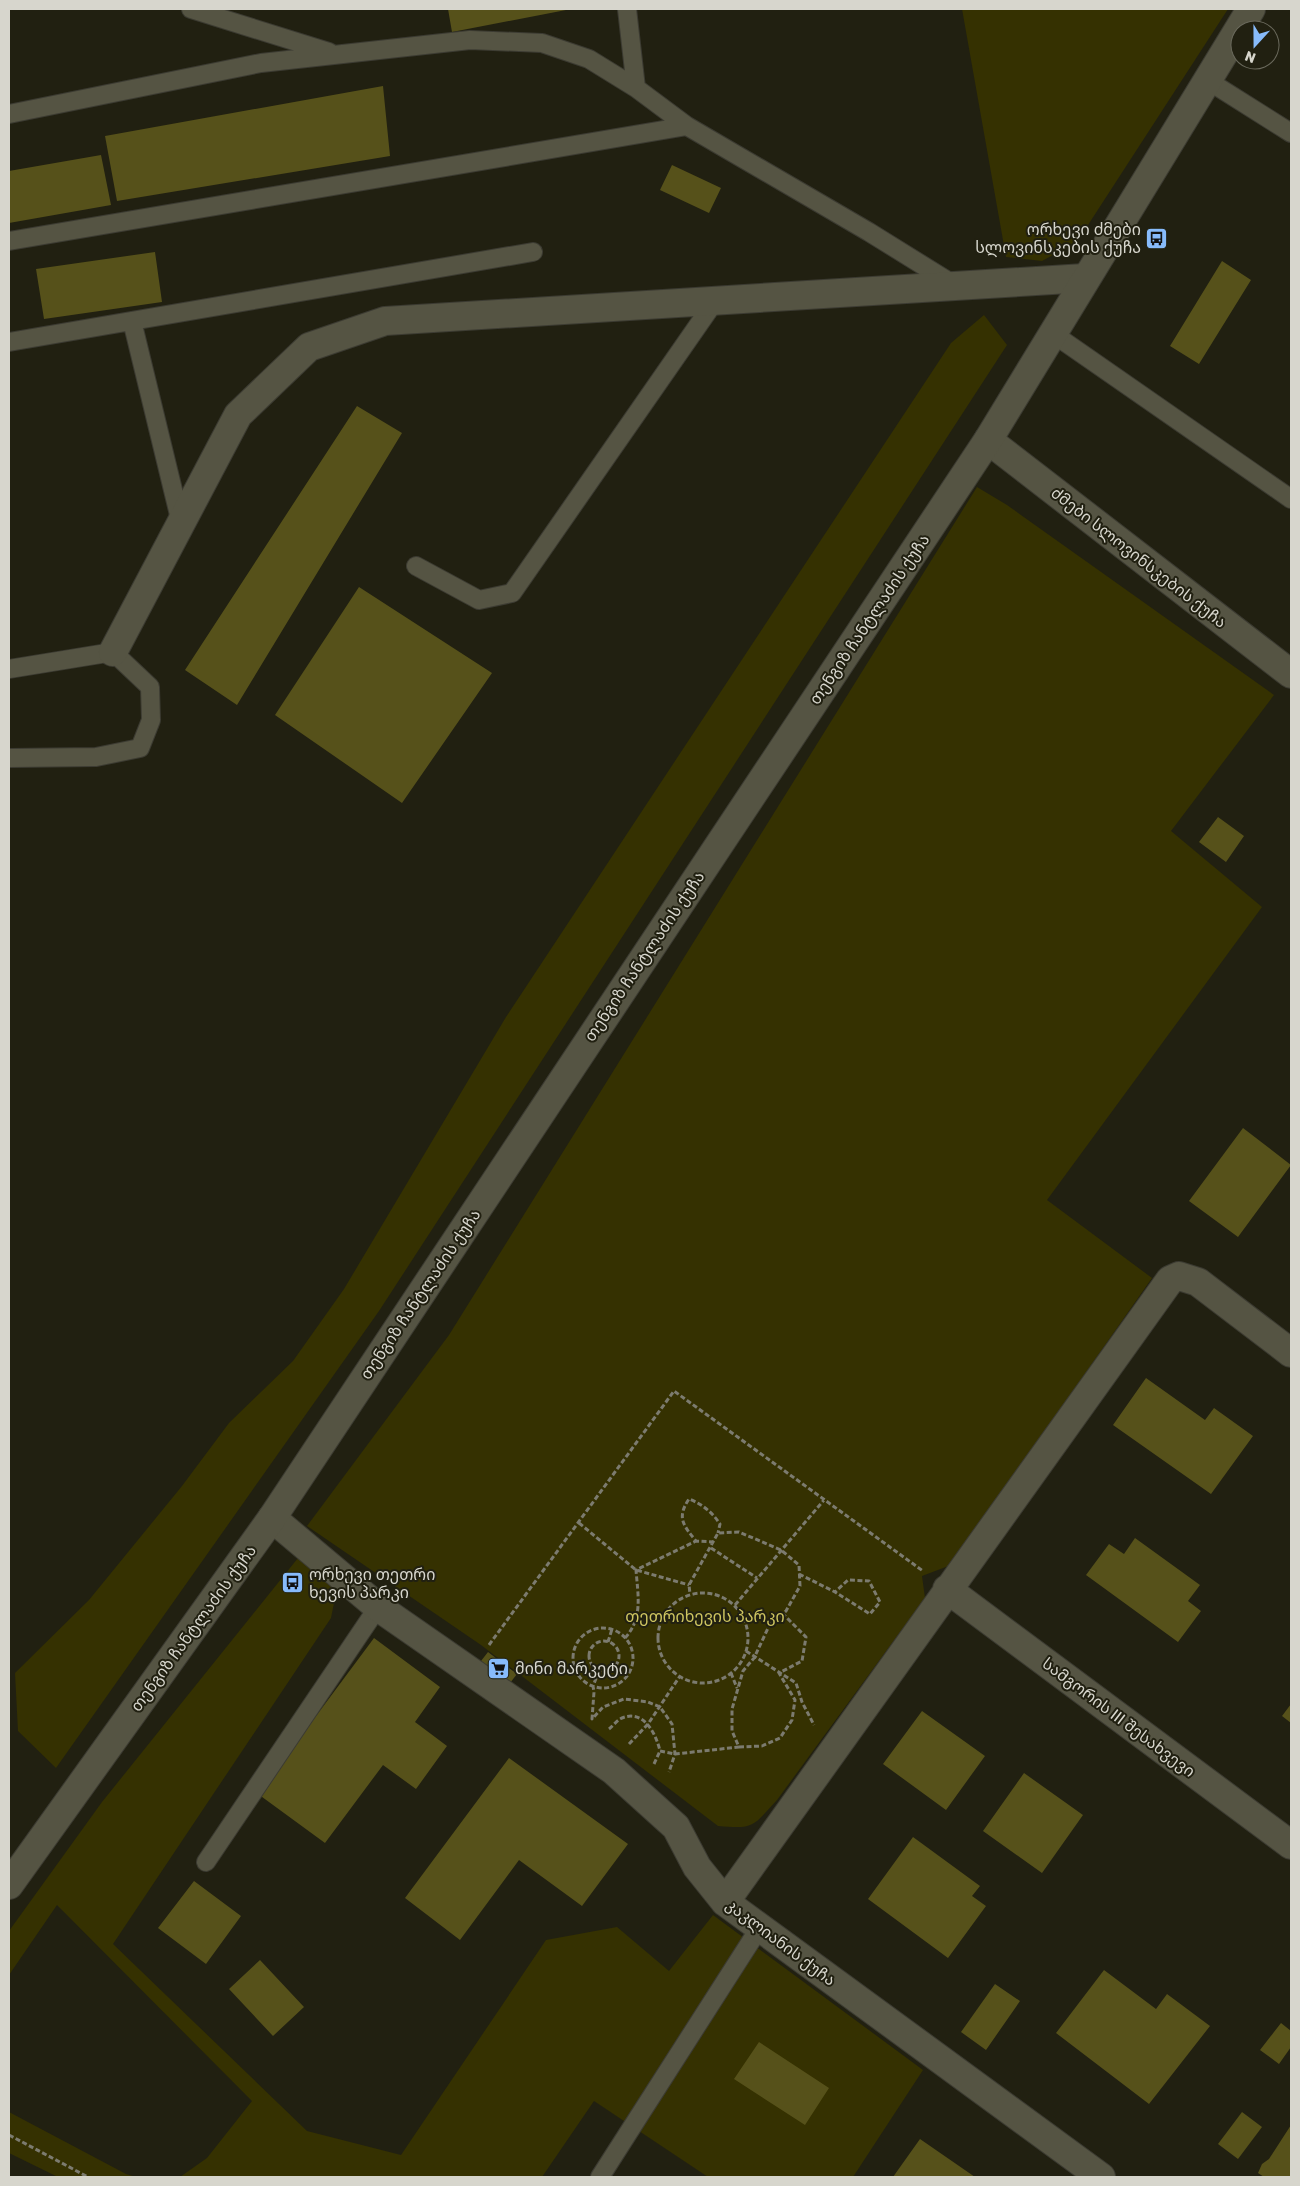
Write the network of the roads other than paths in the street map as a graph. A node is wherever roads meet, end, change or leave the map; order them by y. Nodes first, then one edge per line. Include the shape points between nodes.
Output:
1 (191, 9) edge
2 (627, 9) edge
3 (1251, 9) edge
4 (337, 54) junction
5 (1207, 80) junction
6 (636, 88) junction
7 (9, 114) edge
8 (687, 126) junction
9 (1291, 133) edge
10 (9, 241) edge
11 (533, 252) dead end
12 (1085, 278) junction
13 (956, 286) junction
14 (715, 301) junction
15 (132, 320) junction
16 (1052, 332) junction
17 (9, 342) edge
18 (988, 440) junction
19 (1291, 499) edge
20 (181, 523) junction
21 (416, 566) dead end
22 (112, 652) junction
23 (9, 670) edge
24 (1291, 674) edge
25 (9, 758) edge
26 (1291, 1353) edge
27 (272, 1518) junction
28 (948, 1589) junction
29 (378, 1607) junction
30 (1291, 1845) edge
31 (206, 1862) dead end
32 (9, 1884) edge
33 (725, 1902) junction
34 (760, 1927) junction
35 (600, 2177) edge
36 (1101, 2177) edge

1 - 4 lane
2 - 6 lane
3 - 5 street, თენგიზ ჩანტლაძის ქუჩა
4 - 6 lane via 470,40 542,44 589,59
4 - 7 lane via 261,63
5 - 9 lane
5 - 12 street, თენგიზ ჩანტლაძის ქუჩა
6 - 8 lane
8 - 10 lane
8 - 13 lane
11 - 15 lane
12 - 13 street
12 - 16 street, თენგიზ ჩანტლაძის ქუჩა
13 - 14 street
14 - 20 street via 385,321 309,347 238,415
14 - 21 lane via 512,594 479,600
15 - 17 lane
15 - 20 lane
16 - 18 street, თენგიზ ჩანტლაძის ქუჩა
16 - 19 lane
18 - 24 street, ძმები სლოვინსკების ქუჩა
18 - 27 street, თენგიზ ჩანტლაძის ქუჩა
20 - 22 street
22 - 23 lane
22 - 25 lane via 150,687 151,720 140,748 96,757
26 - 28 street via 1198,1282 1179,1276 1170,1280
27 - 29 street, კაკლიანის ქუჩა
27 - 32 street, თენგიზ ჩანტლაძის ქუჩა
28 - 30 street, სამგორის III შესახვევი
28 - 33 street
29 - 31 lane
29 - 33 street, კაკლიანის ქუჩა via 608,1766 676,1827 697,1866
33 - 34 street, კაკლიანის ქუჩა
34 - 35 lane
34 - 36 street, კაკლიანის ქუჩა

